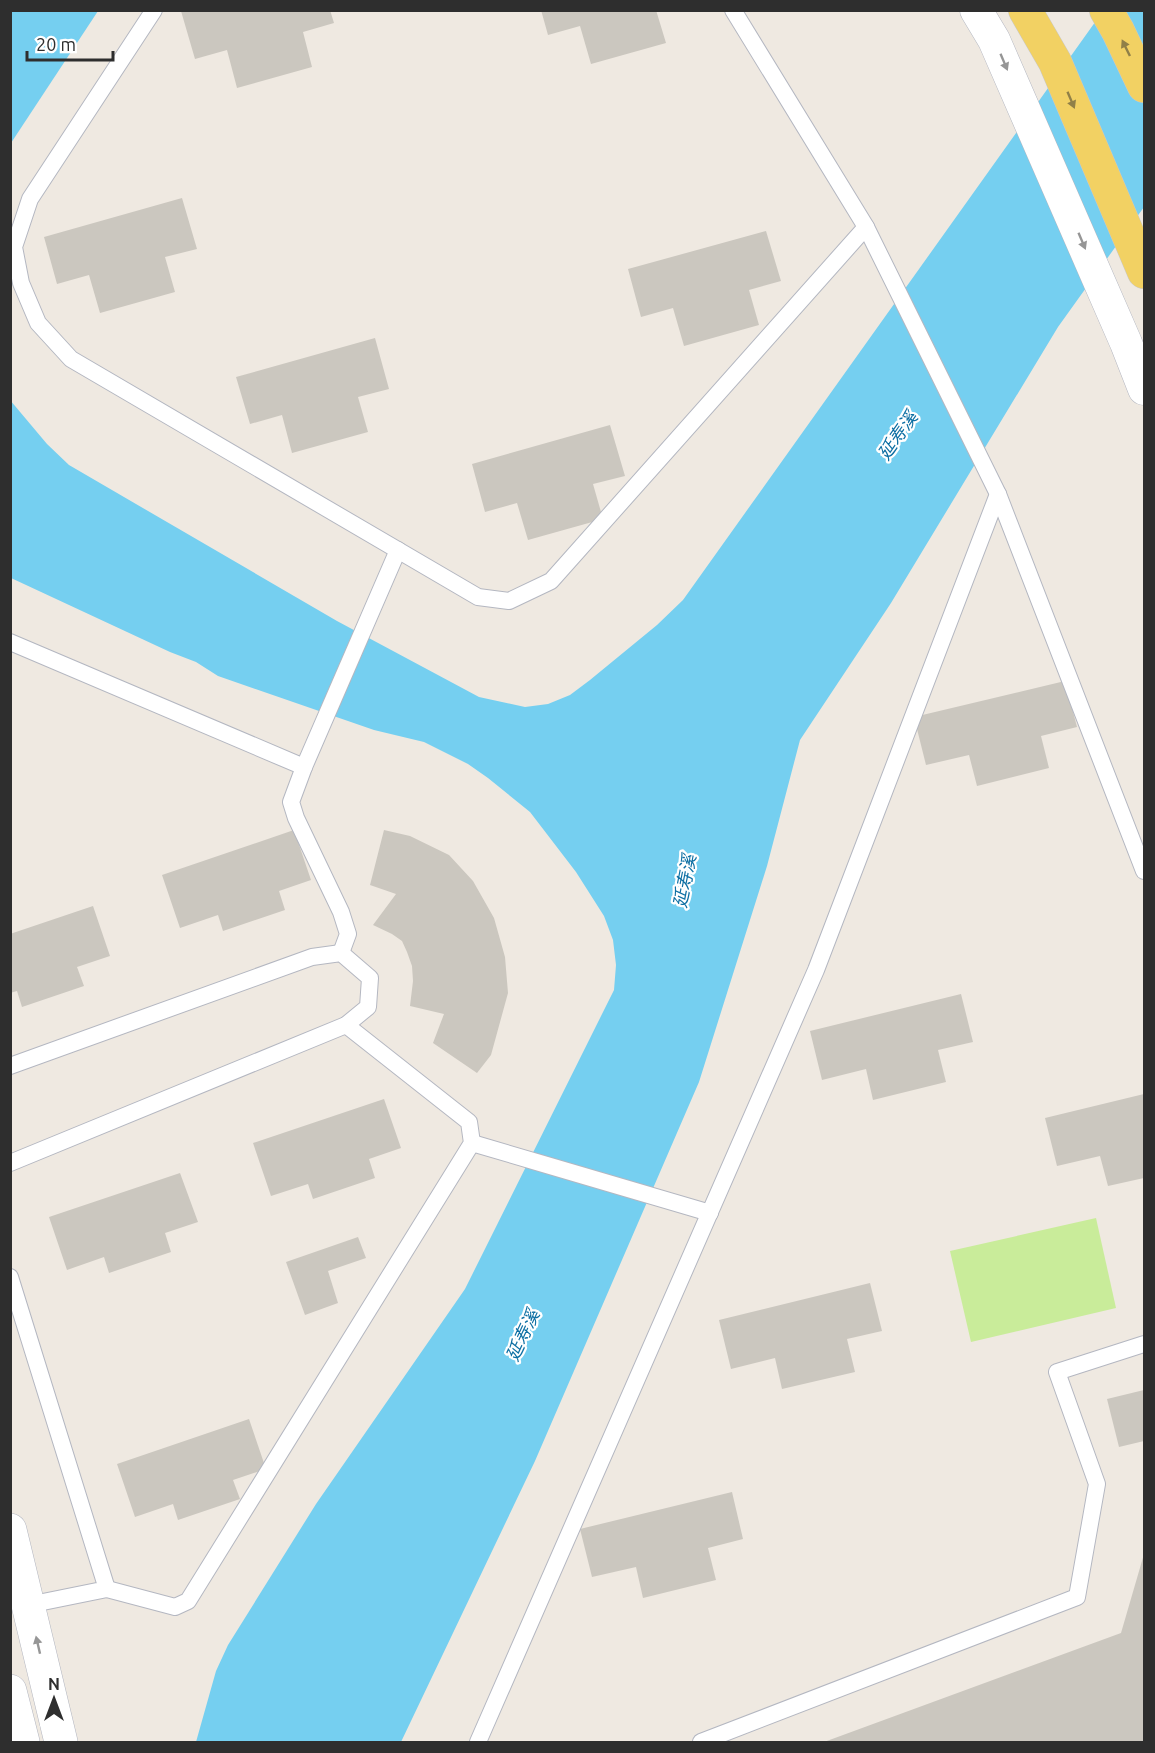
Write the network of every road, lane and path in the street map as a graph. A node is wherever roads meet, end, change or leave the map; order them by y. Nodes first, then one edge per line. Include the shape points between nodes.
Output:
1 (154, 10) edge
2 (733, 10) edge
3 (976, 10) edge
4 (1025, 10) edge
5 (1106, 10) edge
6 (1144, 86) edge
7 (866, 227) junction
8 (1144, 272) edge
9 (1144, 389) edge
10 (998, 494) junction
11 (398, 550) junction
12 (10, 642) edge
13 (304, 767) junction
14 (1144, 872) edge
15 (341, 953) junction
16 (346, 1025) junction
17 (10, 1066) edge
18 (472, 1143) junction
19 (10, 1163) edge
20 (710, 1214) junction
21 (10, 1277) edge
22 (1144, 1344) edge
23 (10, 1530) edge
24 (107, 1589) junction
25 (28, 1605) junction
26 (10, 1691) edge
27 (23, 1743) edge
28 (61, 1743) edge
29 (478, 1743) edge
30 (701, 1743) edge

1 - 11 lane via 30,199 14,247 21,283 38,323 71,359
2 - 7 lane
3 -> 9 street via 994,40
4 -> 8 main road via 1055,62
6 -> 5 main road
7 - 10 lane
7 - 11 lane via 551,581 509,601 478,597
10 - 14 lane
10 - 20 lane via 816,970
11 - 13 lane
12 - 13 lane
13 - 15 lane via 291,802 342,912 348,934
15 - 16 lane via 370,978 368,1007
15 - 17 lane via 312,957
16 - 18 lane via 469,1122
16 - 19 lane
18 - 20 lane
18 - 24 lane via 189,1601 175,1607
20 - 29 lane
21 - 24 lane
22 - 30 lane via 1056,1372 1097,1485 1077,1598
23 - 25 street
24 - 25 lane
28 -> 25 street
26 - 27 street

